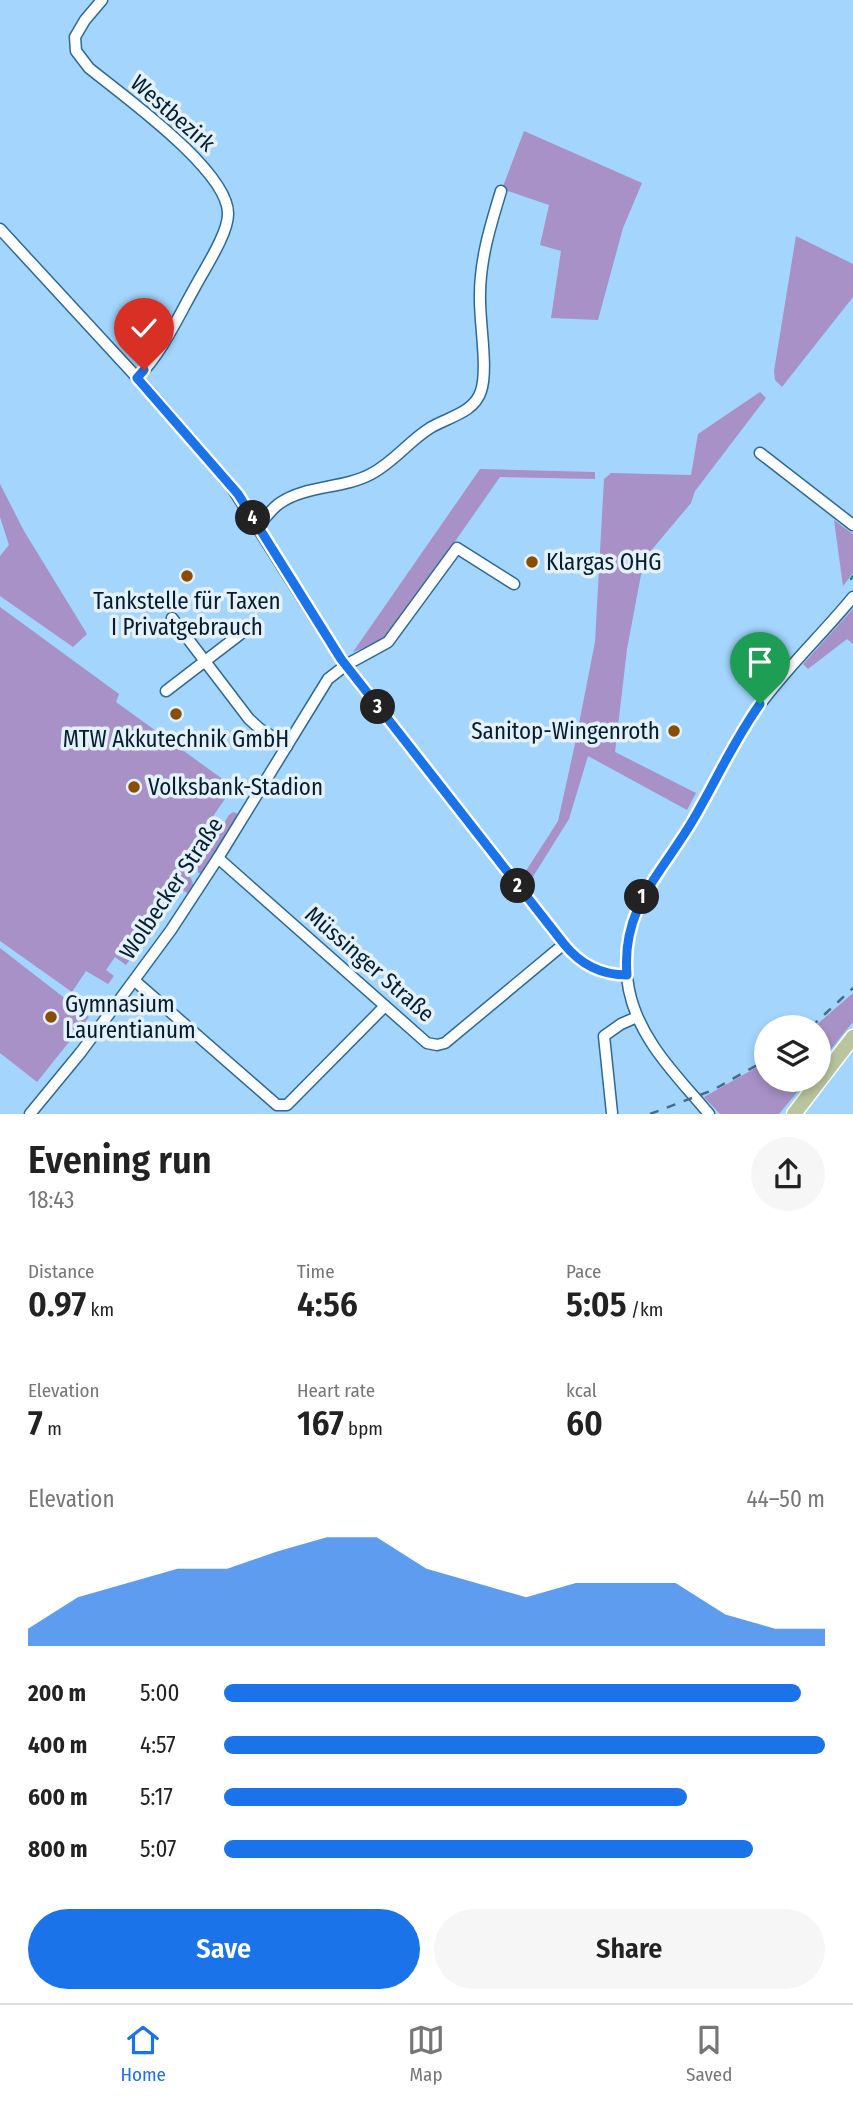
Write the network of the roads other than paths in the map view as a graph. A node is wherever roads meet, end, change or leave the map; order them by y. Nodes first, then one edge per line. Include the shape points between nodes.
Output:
1 (102, 0) edge
2 (500, 191) dead end
3 (0, 229) edge
4 (137, 378) junction
5 (760, 453) dead end
6 (258, 526) junction
7 (853, 526) edge
8 (514, 584) dead end
9 (853, 597) edge
10 (172, 618) dead end
11 (243, 632) dead end
12 (204, 661) junction
13 (346, 665) junction
14 (166, 691) dead end
15 (287, 746) junction
16 (218, 858) junction
17 (564, 944) junction
18 (627, 975) junction
19 (135, 981) junction
20 (385, 1006) junction
21 (637, 1017) junction
22 (853, 1037) edge
23 (612, 1112) edge
24 (794, 1113) edge
25 (30, 1114) edge
26 (709, 1114) edge

1 - 4 street, Westbezirk via 75,37 79,58 190,152 221,192 228,214 222,235 174,324
2 - 6 street via 483,255 483,375 476,400 430,428 371,474 292,497
3 - 4 street
4 - 6 street via 232,486
5 - 7 street
6 - 13 street
8 - 13 street, Wolbecker Straße via 457,548 388,642
9 - 18 street via 755,712 692,822 649,884 631,928
10 - 12 street
11 - 12 street
12 - 14 street
12 - 15 street via 255,726
13 - 15 street, Wolbecker Straße via 328,679
13 - 17 street
15 - 16 street, Wolbecker Straße
16 - 19 street, Wolbecker Straße
16 - 20 street, Müssinger Straße
17 - 18 street via 591,967
17 - 20 street, Müssinger Straße via 445,1043 427,1043
18 - 21 street
19 - 20 street via 277,1105 287,1105
19 - 25 street, Wolbecker Straße
21 - 23 street via 604,1036
21 - 26 street via 654,1047
22 - 24 main road

